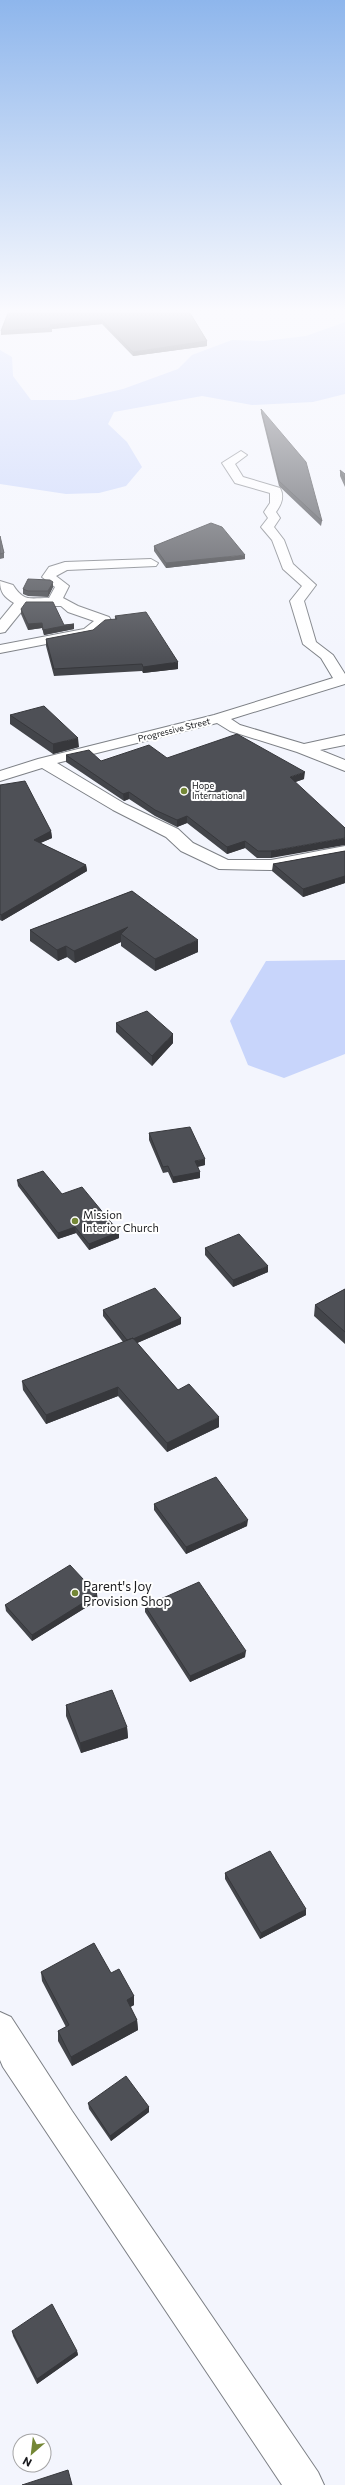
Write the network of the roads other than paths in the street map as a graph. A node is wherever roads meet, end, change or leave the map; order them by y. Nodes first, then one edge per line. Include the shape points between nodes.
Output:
1 (241, 455) dead end
2 (150, 563) dead end
3 (0, 585) edge
4 (54, 600) junction
5 (22, 602) junction
6 (0, 629) edge
7 (0, 649) edge
8 (341, 682) edge
9 (219, 718) junction
10 (345, 740) edge
11 (304, 749) junction
12 (44, 762) junction
13 (345, 766) edge
14 (0, 776) edge
15 (345, 851) edge
16 (0, 2028) edge
17 (305, 2485) edge

1 - 8 street via 228,462 239,480 276,491 276,503 270,512 274,518 268,527 278,535 286,562 296,575 309,585 297,601 310,644 326,655
2 - 4 street via 65,566 54,570 49,577 62,586 61,592
3 - 5 street via 8,588 10,595
4 - 5 street
4 - 7 street via 104,620 88,632
5 - 6 street
8 - 9 street, Progressive Street
9 - 11 street via 235,728
9 - 12 street, Progressive Street
10 - 11 street
11 - 13 street
12 - 14 street, Progressive Street
12 - 15 street via 119,807 172,833 187,847 225,865 271,865
16 - 17 street via 60,2123

